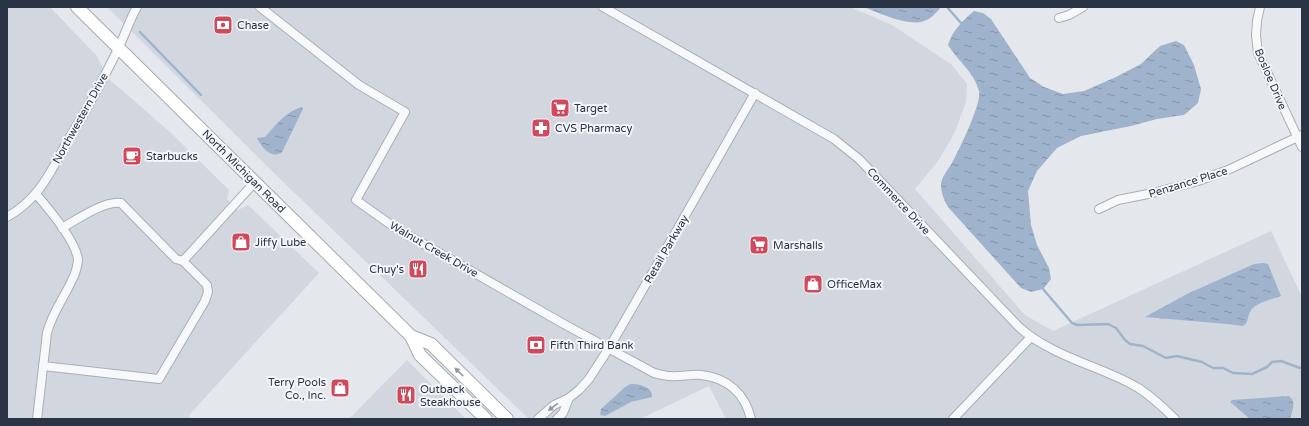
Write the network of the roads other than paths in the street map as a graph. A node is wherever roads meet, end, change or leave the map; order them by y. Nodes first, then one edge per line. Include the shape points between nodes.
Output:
1 (77, 7) edge
2 (137, 7) edge
3 (260, 7) edge
4 (603, 7) edge
5 (1083, 7) edge
6 (1260, 7) edge
7 (1059, 18) dead end
8 (118, 48) junction
9 (755, 93) junction
10 (1300, 136) edge
11 (1302, 147) edge
12 (255, 182) junction
13 (36, 194) junction
14 (1099, 209) dead end
15 (7, 217) edge
16 (62, 228) junction
17 (183, 261) junction
18 (411, 336) junction
19 (1031, 337) junction
20 (609, 348) junction
21 (43, 366) junction
22 (569, 398) junction
23 (37, 419) edge
24 (486, 419) edge
25 (507, 419) edge
26 (538, 419) edge
27 (557, 419) edge
28 (751, 419) edge
29 (953, 419) edge
30 (1175, 419) edge

1 - 8 main road, North Michigan Road
2 - 8 street, Northwestern Drive
3 - 20 street, Walnut Creek Drive via 359,85 405,112 356,200 394,227
4 - 9 street, Commerce Drive
5 - 7 street
6 - 10 street, Bosloe Drive via 1256,35 1258,53
8 - 12 main road, North Michigan Road
8 - 13 street, Northwestern Drive via 78,124
9 - 19 street, Commerce Drive via 819,129 851,151
9 - 20 street, Retail Parkway
10 - 11 street, Bosloe Drive
10 - 14 street, Penzance Place via 1228,170 1198,181 1118,200
12 - 17 street
12 - 18 main road, North Michigan Road
13 - 15 street, Northwestern Drive
13 - 16 street
16 - 17 street via 106,205 122,203 176,259
16 - 21 street via 76,252 78,261 73,279 50,320
17 - 21 street via 207,285 208,292 159,379
18 - 24 main road, North Michigan Road via 420,355
25 -> 18 main road, North Michigan Road via 431,344
19 - 29 street
19 - 30 street, Commerce Drive via 1052,350 1140,389
20 - 22 street, Retail Parkway via 589,379
20 - 28 street, Walnut Creek Drive via 654,373 668,376 700,375 726,383 743,398
21 - 23 street
22 -> 26 street, Retail Parkway via 554,405
22 - 27 street, Retail Parkway via 563,413

